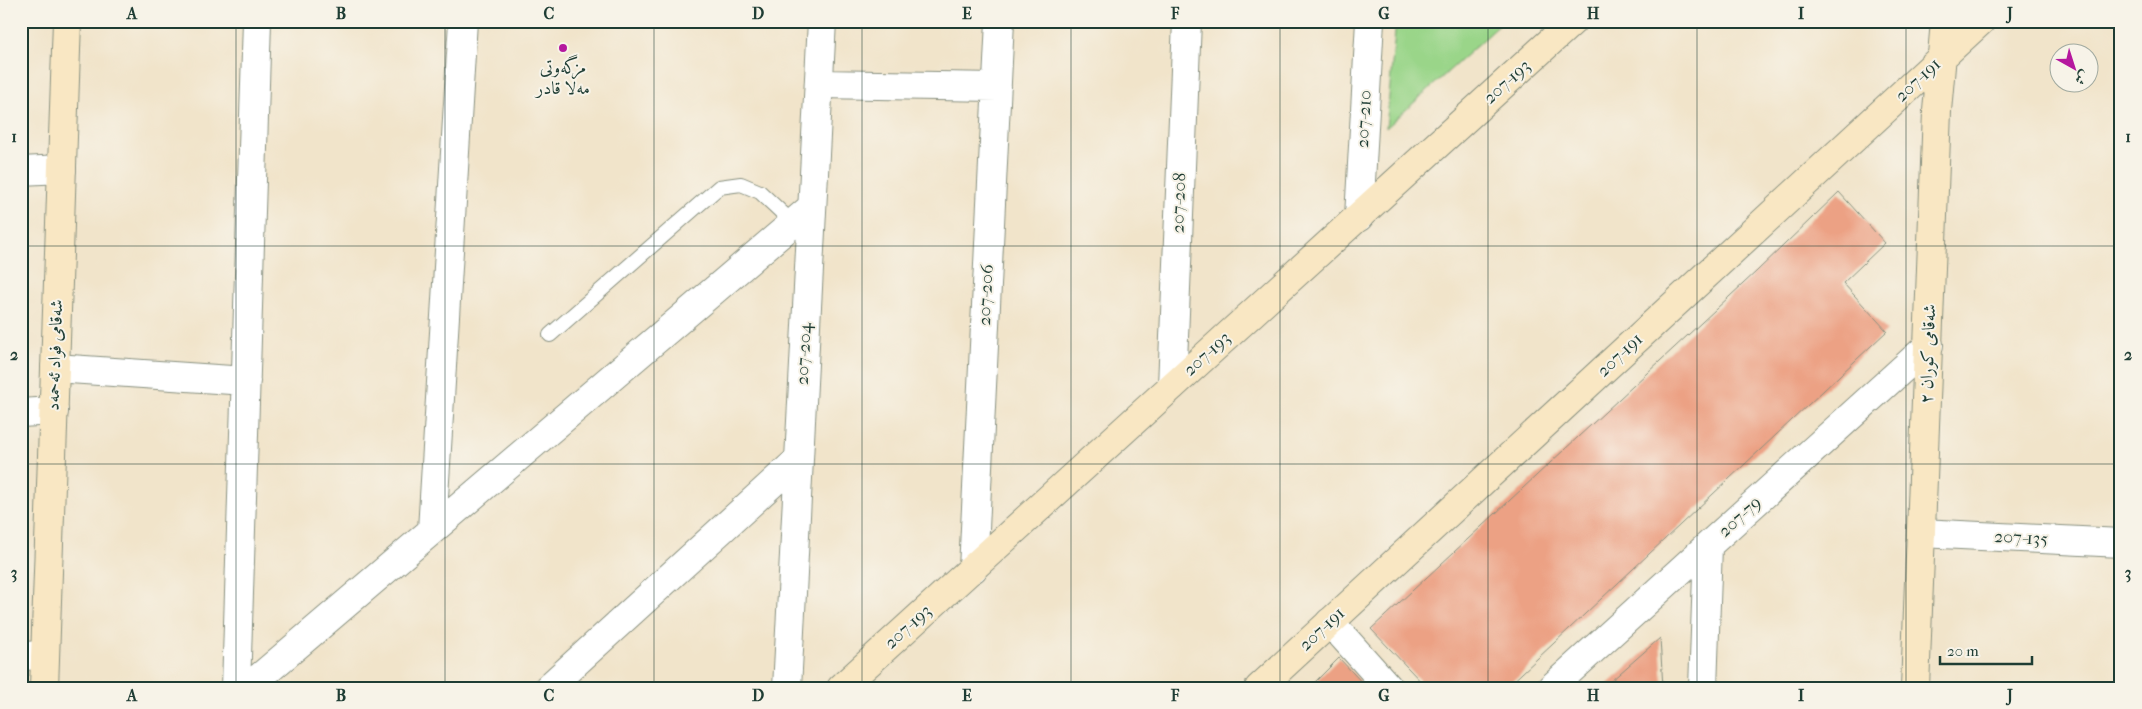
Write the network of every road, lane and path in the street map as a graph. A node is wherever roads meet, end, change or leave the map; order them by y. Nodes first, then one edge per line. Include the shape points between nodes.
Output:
1 (67, 21) edge
2 (257, 21) edge
3 (464, 21) edge
4 (822, 21) edge
5 (1000, 21) edge
6 (1186, 21) edge
7 (1370, 21) edge
8 (1573, 21) edge
9 (1945, 21) edge
10 (1981, 21) edge
11 (1940, 60) junction
12 (819, 84) junction
13 (997, 87) junction
14 (62, 169) junction
15 (21, 171) edge
16 (802, 215) junction
17 (1359, 216) junction
18 (550, 335) dead end
19 (1929, 346) junction
20 (55, 368) junction
21 (246, 381) junction
22 (1172, 386) junction
23 (54, 411) junction
24 (21, 413) edge
25 (799, 459) junction
26 (432, 530) junction
27 (1921, 533) junction
28 (2121, 543) edge
29 (1708, 546) junction
30 (973, 569) junction
31 (1330, 622) junction
32 (33, 655) edge
33 (44, 688) edge
34 (236, 688) edge
35 (247, 688) edge
36 (548, 688) edge
37 (787, 688) edge
38 (841, 688) edge
39 (1259, 688) edge
40 (1389, 688) edge
41 (1552, 688) edge
42 (1703, 688) edge
43 (1915, 688) edge

1 - 14 street, شەقامی فواد ئەحمەد
2 - 21 street
3 - 26 street
4 - 12 street, 207-204
5 - 13 street, 207-206
6 - 22 street, 207-208
7 - 17 street, 207-210
8 - 17 street, 207-193
9 - 11 street, شەقامی کوران ٢
10 - 11 street, 207-191
11 - 19 street, شەقامی کوران ٢
11 - 31 street, 207-191
12 - 13 street
12 - 16 street, 207-204
13 - 30 street, 207-206
14 - 15 street
14 - 20 street, شەقامی فواد ئەحمەد
16 - 18 lane via 741,184 719,187
16 - 25 street, 207-204
16 - 26 street
17 - 22 street, 207-193
19 - 27 street, شەقامی کوران ٢
19 - 29 street, 207-79
20 - 21 street
20 - 23 street, شەقامی فواد ئەحمەد
21 - 34 street
22 - 30 street, 207-193
23 - 24 street
23 - 32 street, شەقامی فواد ئەحمەد
25 - 36 street
25 - 37 street, 207-204
26 - 35 street
27 - 28 street, 207-135
27 - 43 street, شەقامی کوران ٢
29 - 41 street, 207-79
29 - 42 street
30 - 38 street, 207-193
31 - 39 street, 207-191
31 - 40 street
32 - 33 street, شەقامی فواد ئەحمەد

